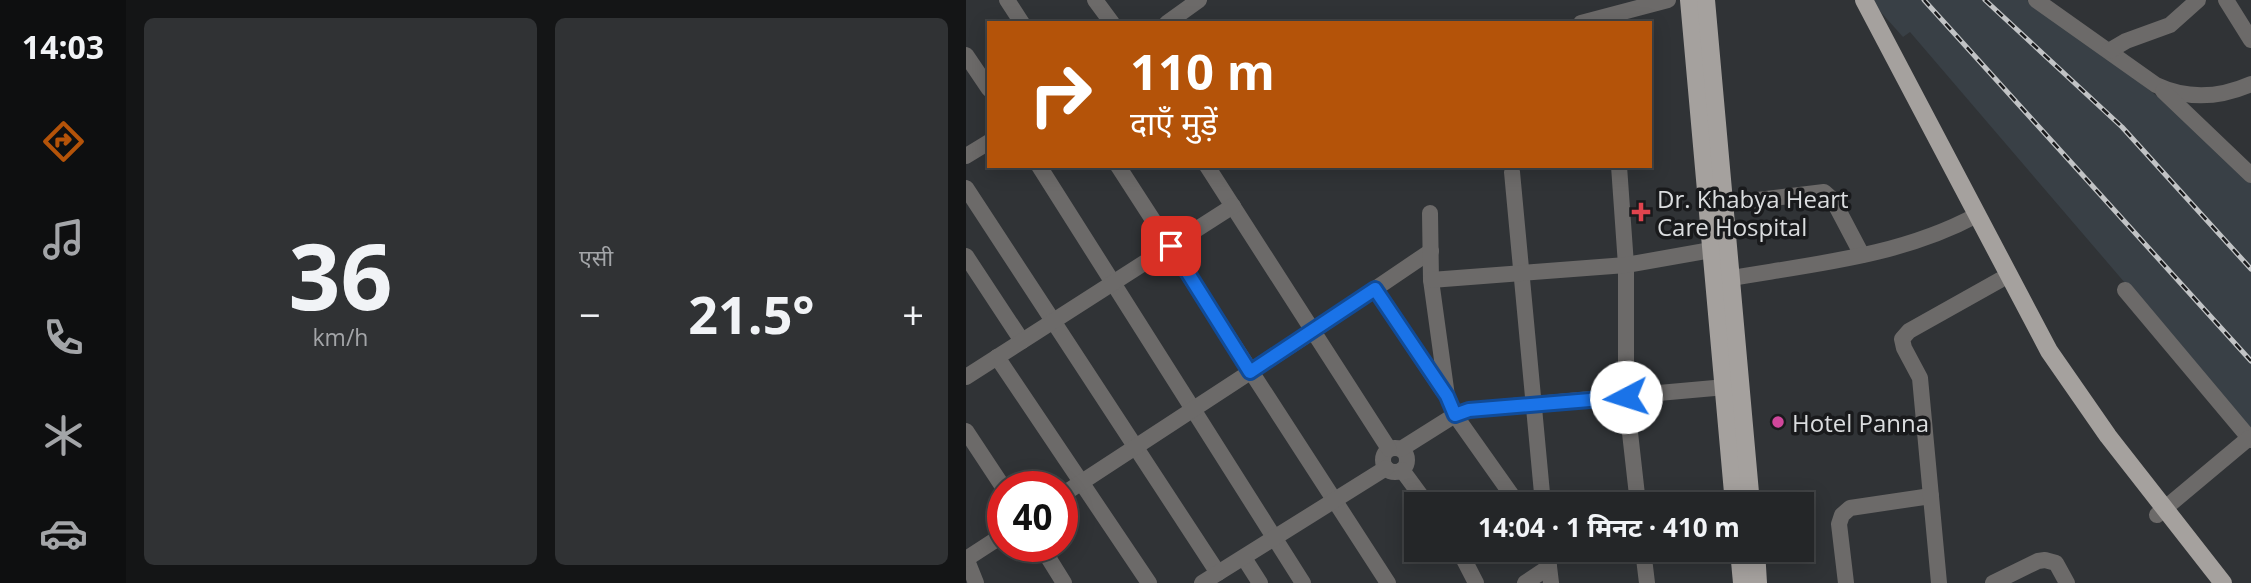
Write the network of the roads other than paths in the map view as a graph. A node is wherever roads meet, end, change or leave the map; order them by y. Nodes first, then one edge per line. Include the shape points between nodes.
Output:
1 (1007, 0) edge
2 (1095, 0) edge
3 (1199, 0) edge
4 (1668, 0) edge
5 (1689, 0) edge
6 (1706, 0) edge
7 (1853, 0) edge
8 (1864, 0) edge
9 (2036, 0) edge
10 (2199, 0) edge
11 (2226, 0) edge
12 (1178, 6) edge
13 (1021, 21) edge
14 (1111, 21) edge
15 (1168, 21) edge
16 (1589, 21) edge
17 (2251, 40) edge
18 (2109, 51) junction
19 (966, 55) edge
20 (2251, 84) edge
21 (2156, 85) junction
22 (987, 86) edge
23 (987, 143) edge
24 (966, 156) edge
25 (1040, 168) edge
26 (1119, 168) edge
27 (1208, 168) edge
28 (1619, 168) edge
29 (1512, 172) dead end
30 (2251, 175) edge
31 (966, 188) edge
32 (1724, 204) junction
33 (1233, 206) junction
34 (1430, 214) dead end
35 (1973, 217) junction
36 (1171, 246) junction
37 (1711, 250) junction
38 (1430, 251) junction
39 (1862, 255) junction
40 (966, 256) edge
41 (1626, 265) junction
42 (1521, 273) junction
43 (1731, 278) junction
44 (1431, 280) junction
45 (2000, 280) junction
46 (1112, 283) junction
47 (1375, 289) junction
48 (2125, 290) dead end
49 (1054, 321) junction
50 (1313, 331) junction
51 (1022, 341) junction
52 (997, 357) junction
53 (1250, 372) junction
54 (966, 377) edge
55 (1731, 386) junction
56 (1447, 396) junction
57 (1626, 397) junction
58 (1534, 405) junction
59 (1193, 409) junction
60 (1455, 415) junction
61 (966, 431) edge
62 (2250, 439) edge
63 (1136, 447) junction
64 (1395, 449) junction
65 (1394, 469) junction
66 (992, 471) edge
67 (1081, 483) junction
68 (1078, 485) edge
69 (1416, 492) edge
70 (1510, 492) edge
71 (1542, 492) edge
72 (1637, 492) edge
73 (1734, 492) edge
74 (1749, 492) edge
75 (1931, 496) junction
76 (1335, 499) junction
77 (2161, 512) junction
78 (1276, 538) junction
79 (987, 545) edge
80 (1244, 558) junction
81 (966, 559) edge
82 (1051, 562) edge
83 (1465, 562) edge
84 (1644, 562) edge
85 (1741, 562) edge
86 (1757, 562) edge
87 (1218, 573) junction
88 (1550, 575) edge
89 (976, 583) edge
90 (1064, 583) edge
91 (1149, 583) edge
92 (1203, 583) edge
93 (1261, 583) edge
94 (1303, 583) edge
95 (1388, 583) edge
96 (1476, 583) edge
97 (1525, 583) edge
98 (1647, 583) edge
99 (1742, 583) edge
100 (1758, 583) edge
101 (1846, 583) edge
102 (1939, 583) edge
103 (1993, 583) edge
104 (2067, 583) edge
105 (2210, 583) edge
106 (2223, 583) edge

1 - 13 street
2 - 14 street
3 - 12 street
4 - 16 street
5 - 37 main road
6 - 32 main road
7 - 35 main road
8 - 35 main road
9 - 18 street
10 - 18 street via 2170,25
11 - 17 street
12 - 15 street
18 - 21 street
19 - 22 street
20 - 21 street via 2216,95 2194,96
21 - 30 street
23 - 24 street
25 - 46 street
26 - 36 street
27 - 33 street
28 - 41 street
29 - 42 street
31 - 49 street
32 - 39 street via 1824,192 1833,200
32 - 43 main road
33 - 36 street
33 - 50 street
34 - 38 street
35 - 39 street via 1908,244
35 - 45 main road
35 - 77 main road via 2056,362
36 - 46 street
36 - 53 street
37 - 41 street
37 - 55 main road
38 - 44 street
38 - 47 street
39 - 43 street
40 - 51 street
41 - 42 street
41 - 57 street
42 - 44 street
42 - 58 street
43 - 55 main road
44 - 56 street
45 - 75 street via 1902,339 1920,378
45 - 77 main road via 2062,386
46 - 49 street
46 - 59 street
47 - 50 street
47 - 56 street
48 - 62 street
49 - 51 street
49 - 63 street
50 - 53 street
50 - 64 street
51 - 52 street
52 - 54 street
52 - 67 street
53 - 59 street
53 - 76 street
55 - 57 street
55 - 73 main road
55 - 74 main road
56 - 60 street
57 - 58 street
57 - 72 street
58 - 60 street
58 - 71 street
59 - 63 street
59 - 78 street
60 - 64 street
60 - 70 street
61 - 66 street
62 - 77 street
63 - 67 street
63 - 87 street
64 - 65 street via 1407,459
65 - 69 street
65 - 76 street
67 - 68 street
67 - 91 street
75 - 101 street via 1844,511 1839,524
75 - 102 street
76 - 78 street
76 - 95 street
77 - 105 main road
77 - 106 main road
78 - 80 street
78 - 94 street
79 - 81 street
80 - 87 street
80 - 93 street
81 - 89 street
82 - 90 street
83 - 96 street
84 - 98 street
85 - 99 main road
86 - 100 main road
87 - 92 street
88 - 97 street
103 - 104 street via 2045,560 2056,563

